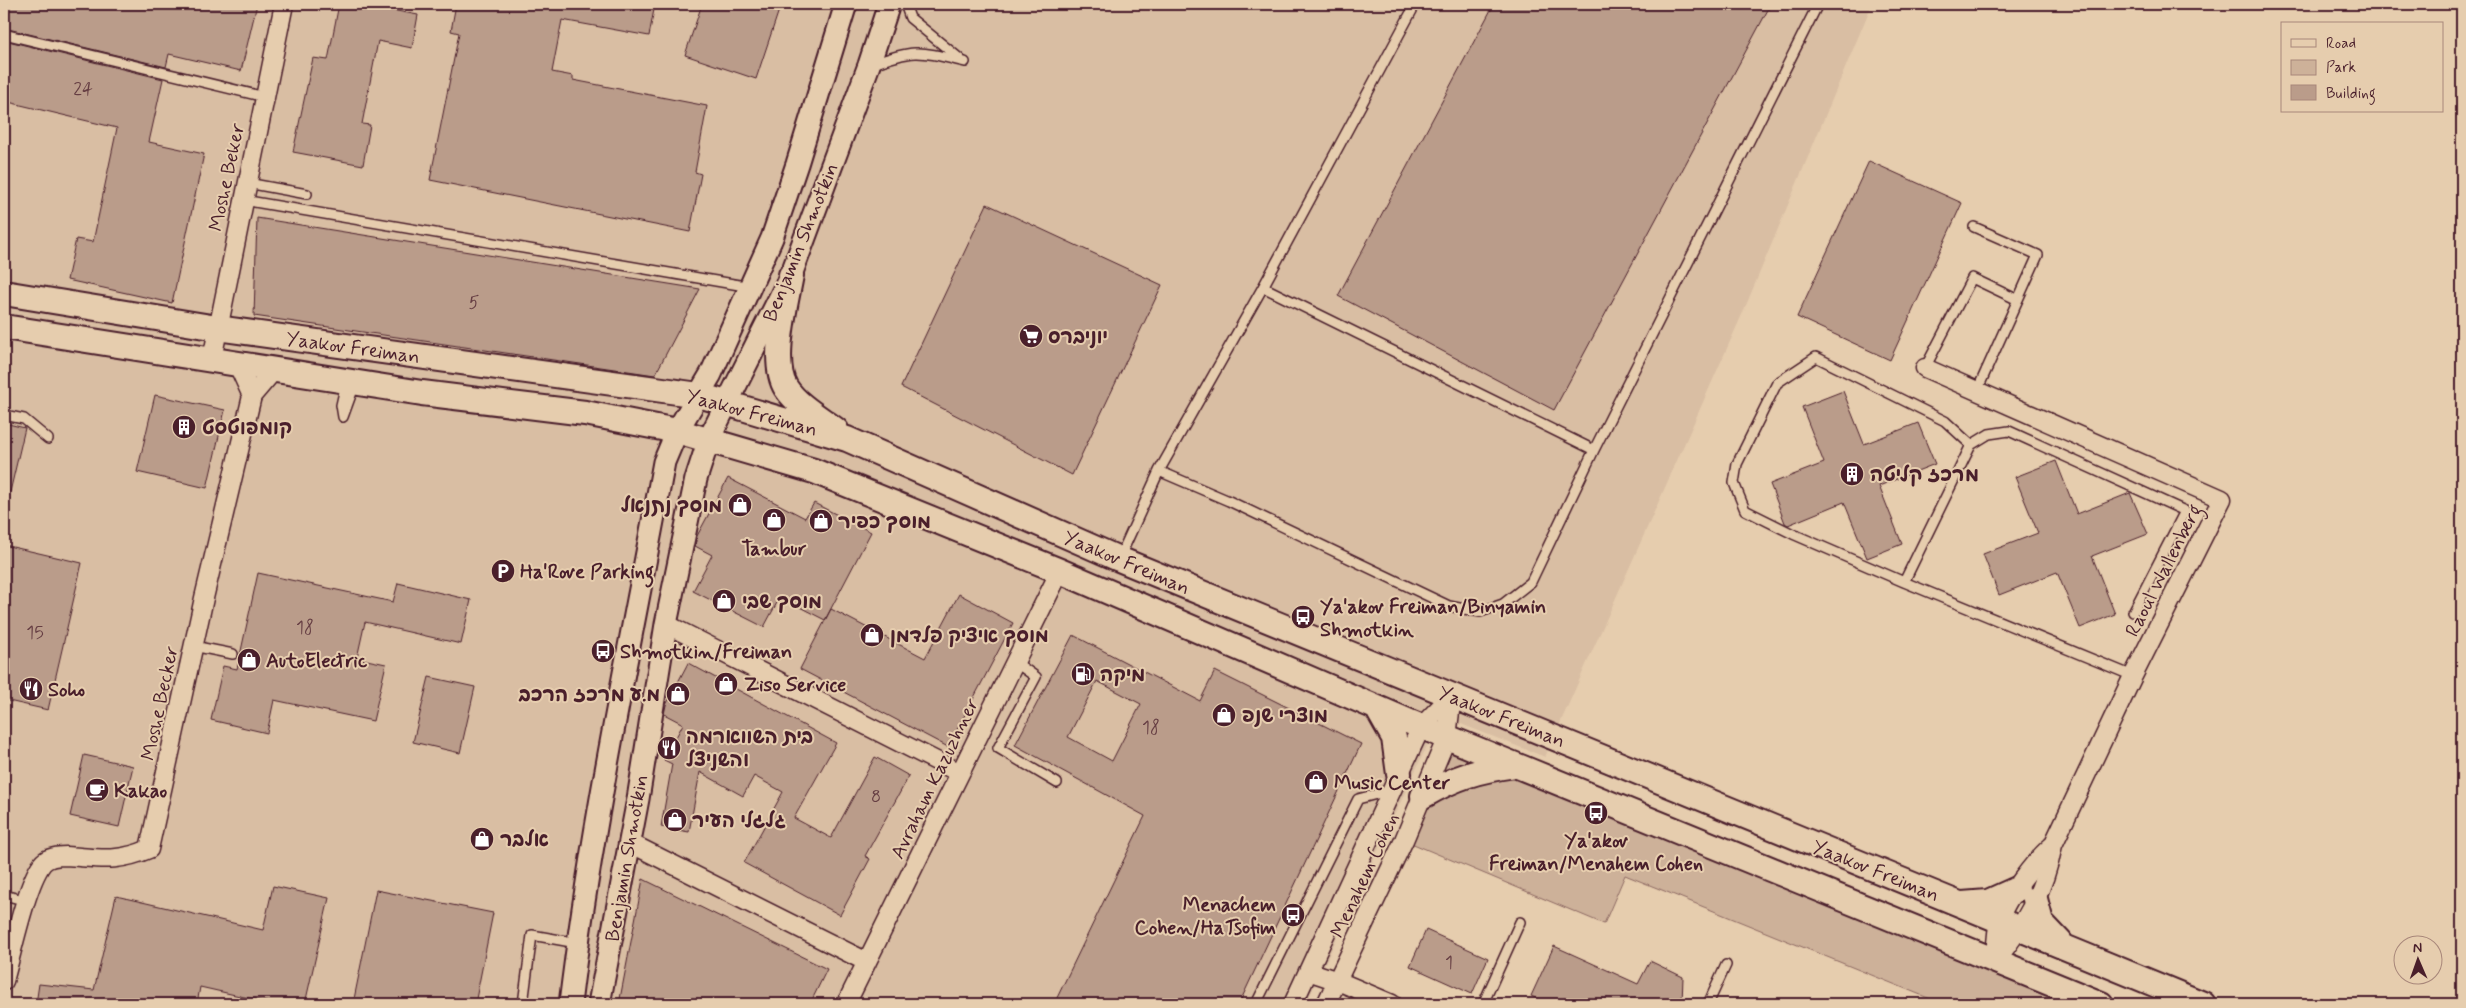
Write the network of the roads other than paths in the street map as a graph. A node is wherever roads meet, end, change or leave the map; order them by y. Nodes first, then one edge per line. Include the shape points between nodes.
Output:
1 (284, 4) edge
2 (846, 4) edge
3 (889, 4) edge
4 (905, 4) edge
5 (1414, 4) edge
6 (1818, 4) edge
7 (4, 34) edge
8 (870, 65) junction
9 (265, 96) junction
10 (247, 183) junction
11 (307, 194) dead end
12 (243, 200) junction
13 (1974, 227) dead end
14 (791, 274) junction
15 (750, 287) junction
16 (1263, 287) junction
17 (4, 293) edge
18 (2016, 299) junction
19 (4, 327) edge
20 (217, 328) junction
21 (212, 359) junction
22 (238, 363) junction
23 (1925, 368) joint
24 (275, 369) junction
25 (1976, 393) junction
26 (699, 395) junction
27 (252, 396) junction
28 (729, 403) junction
29 (4, 415) edge
30 (676, 431) junction
31 (48, 439) dead end
32 (709, 439) junction
33 (847, 439) junction
34 (1971, 445) junction
35 (1594, 450) junction
36 (1160, 470) junction
37 (1119, 559) junction
38 (1060, 571) junction
39 (1904, 582) junction
40 (2133, 612) dead end
41 (666, 624) junction
42 (193, 646) junction
43 (233, 654) dead end
44 (1015, 662) junction
45 (2133, 676) junction
46 (1452, 695) junction
47 (1377, 708) junction
48 (1421, 727) junction
49 (1447, 737) junction
50 (1516, 766) junction
51 (960, 773) junction
52 (1057, 782) dead end
53 (1396, 782) junction
54 (1423, 796) junction
55 (630, 843) junction
56 (2026, 894) junction
57 (4, 895) edge
58 (27, 901) junction
59 (1958, 904) junction
60 (1520, 922) dead end
61 (2010, 925) junction
62 (577, 943) junction
63 (2066, 948) junction
64 (1995, 961) junction
65 (867, 962) junction
66 (1726, 965) dead end
67 (1308, 972) junction
68 (4, 981) edge
69 (1338, 981) junction
70 (523, 1004) edge
71 (570, 1004) edge
72 (599, 1004) edge
73 (846, 1004) edge
74 (1256, 1004) edge
75 (1293, 1004) edge
76 (1326, 1004) edge
77 (1392, 1004) edge
78 (1483, 1004) edge
79 (1708, 1004) edge
80 (2101, 1004) edge
81 (2203, 1004) edge

1 - 9 street, Moshe Beker
2 - 15 street, Benjamin Shmotkin via 772,238
3 - 8 street, Benjamin Shmotkin
4 - 8 lane via 910,18 965,62 920,51 902,53
5 - 16 lane
6 - 35 lane
7 - 9 lane
8 - 14 street, Benjamin Shmotkin
9 - 10 street, Moshe Beker
10 - 11 lane
10 - 12 street, Moshe Beker
12 - 15 lane
12 - 20 street, Moshe Beker
13 - 18 lane via 2038,255
14 - 28 street, Benjamin Shmotkin
14 - 33 main road via 778,353 785,387
15 - 26 street, Benjamin Shmotkin
16 - 35 lane
16 - 36 lane
17 - 20 main road, Yaakov Freiman
18 - 23 lane via 1972,278
18 - 25 lane
19 - 21 main road, Yaakov Freiman
20 - 21 street, Moshe Beker
20 - 26 main road, Yaakov Freiman
21 - 22 main road, Yaakov Freiman
22 - 24 main road, Yaakov Freiman
22 - 27 street
23 - 25 street, Raoul Wallenberg
24 - 27 street, Moshe Becker
24 - 30 main road, Yaakov Freiman via 586,413
25 - 45 street, Raoul Wallenberg via 2222,500
26 - 28 main road, Yaakov Freiman
26 - 30 street, Benjamin Shmotkin
27 - 42 street, Moshe Becker
28 - 32 street, Benjamin Shmotkin
28 - 33 main road, Yaakov Freiman
29 - 31 lane via 24,419
30 - 32 main road, Yaakov Freiman
30 - 62 street, Benjamin Shmotkin via 664,462
32 - 38 main road, Yaakov Freiman via 814,470
32 - 41 street, Benjamin Shmotkin via 696,479
33 - 37 main road, Yaakov Freiman
34 - 39 lane
34 - 39 lane via 1945,421 1816,357 1777,383 1757,423 1737,464 1734,483 1745,510
34 - 40 lane via 1989,434 2009,431 2185,511
35 - 36 lane via 1531,582 1503,604 1480,612 1449,606
36 - 37 lane
37 - 46 main road, Yaakov Freiman
38 - 44 street, Avraham Kazuzhner
38 - 47 main road, Yaakov Freiman
39 - 45 lane
41 - 51 street
41 - 55 street, Benjamin Shmotkin
42 - 43 lane
42 - 58 street, Moshe Becker via 149,849 117,858 48,858 34,880
44 - 51 street, Avraham Kazuzhner
44 - 52 lane via 1036,677 998,748
45 - 56 street, Raoul Wallenberg via 2053,844 2049,868
46 - 48 street, Menahem Cohen
46 - 49 street, Menahem Cohen
46 - 59 main road, Yaakov Freiman
47 - 48 main road, Yaakov Freiman
47 - 53 main road via 1394,738
48 - 49 main road, Yaakov Freiman
48 - 53 street, Menahem Cohen
49 - 50 main road, Yaakov Freiman
49 - 54 street, Menahem Cohen
50 - 54 main road via 1472,772 1454,778
50 - 64 main road, Yaakov Freiman
51 - 65 street, Avraham Kazuzhner
53 - 67 street, Menahem Cohen
53 - 74 lane via 1358,799
54 - 69 street, Menahem Cohen
55 - 65 street
55 - 72 street, Benjamin Shmotkin
56 - 59 main road
56 - 61 street, Raoul Wallenberg
56 - 61 street, Raoul Wallenberg
56 - 63 main road via 2044,927
57 - 58 lane
58 - 68 street, Moshe Becker
59 - 61 main road, Yaakov Freiman
60 - 78 lane
61 - 63 main road, Yaakov Freiman
61 - 64 street, Raoul Wallenberg
62 - 70 lane via 532,935
62 - 71 street, Benjamin Shmotkin
63 - 81 main road, Yaakov Freiman
64 - 80 main road, Yaakov Freiman
65 - 73 street, Avraham Kazuzhner
66 - 79 lane
67 - 69 street
67 - 75 street, Menahem Cohen
69 - 76 street, Menahem Cohen
69 - 77 street

